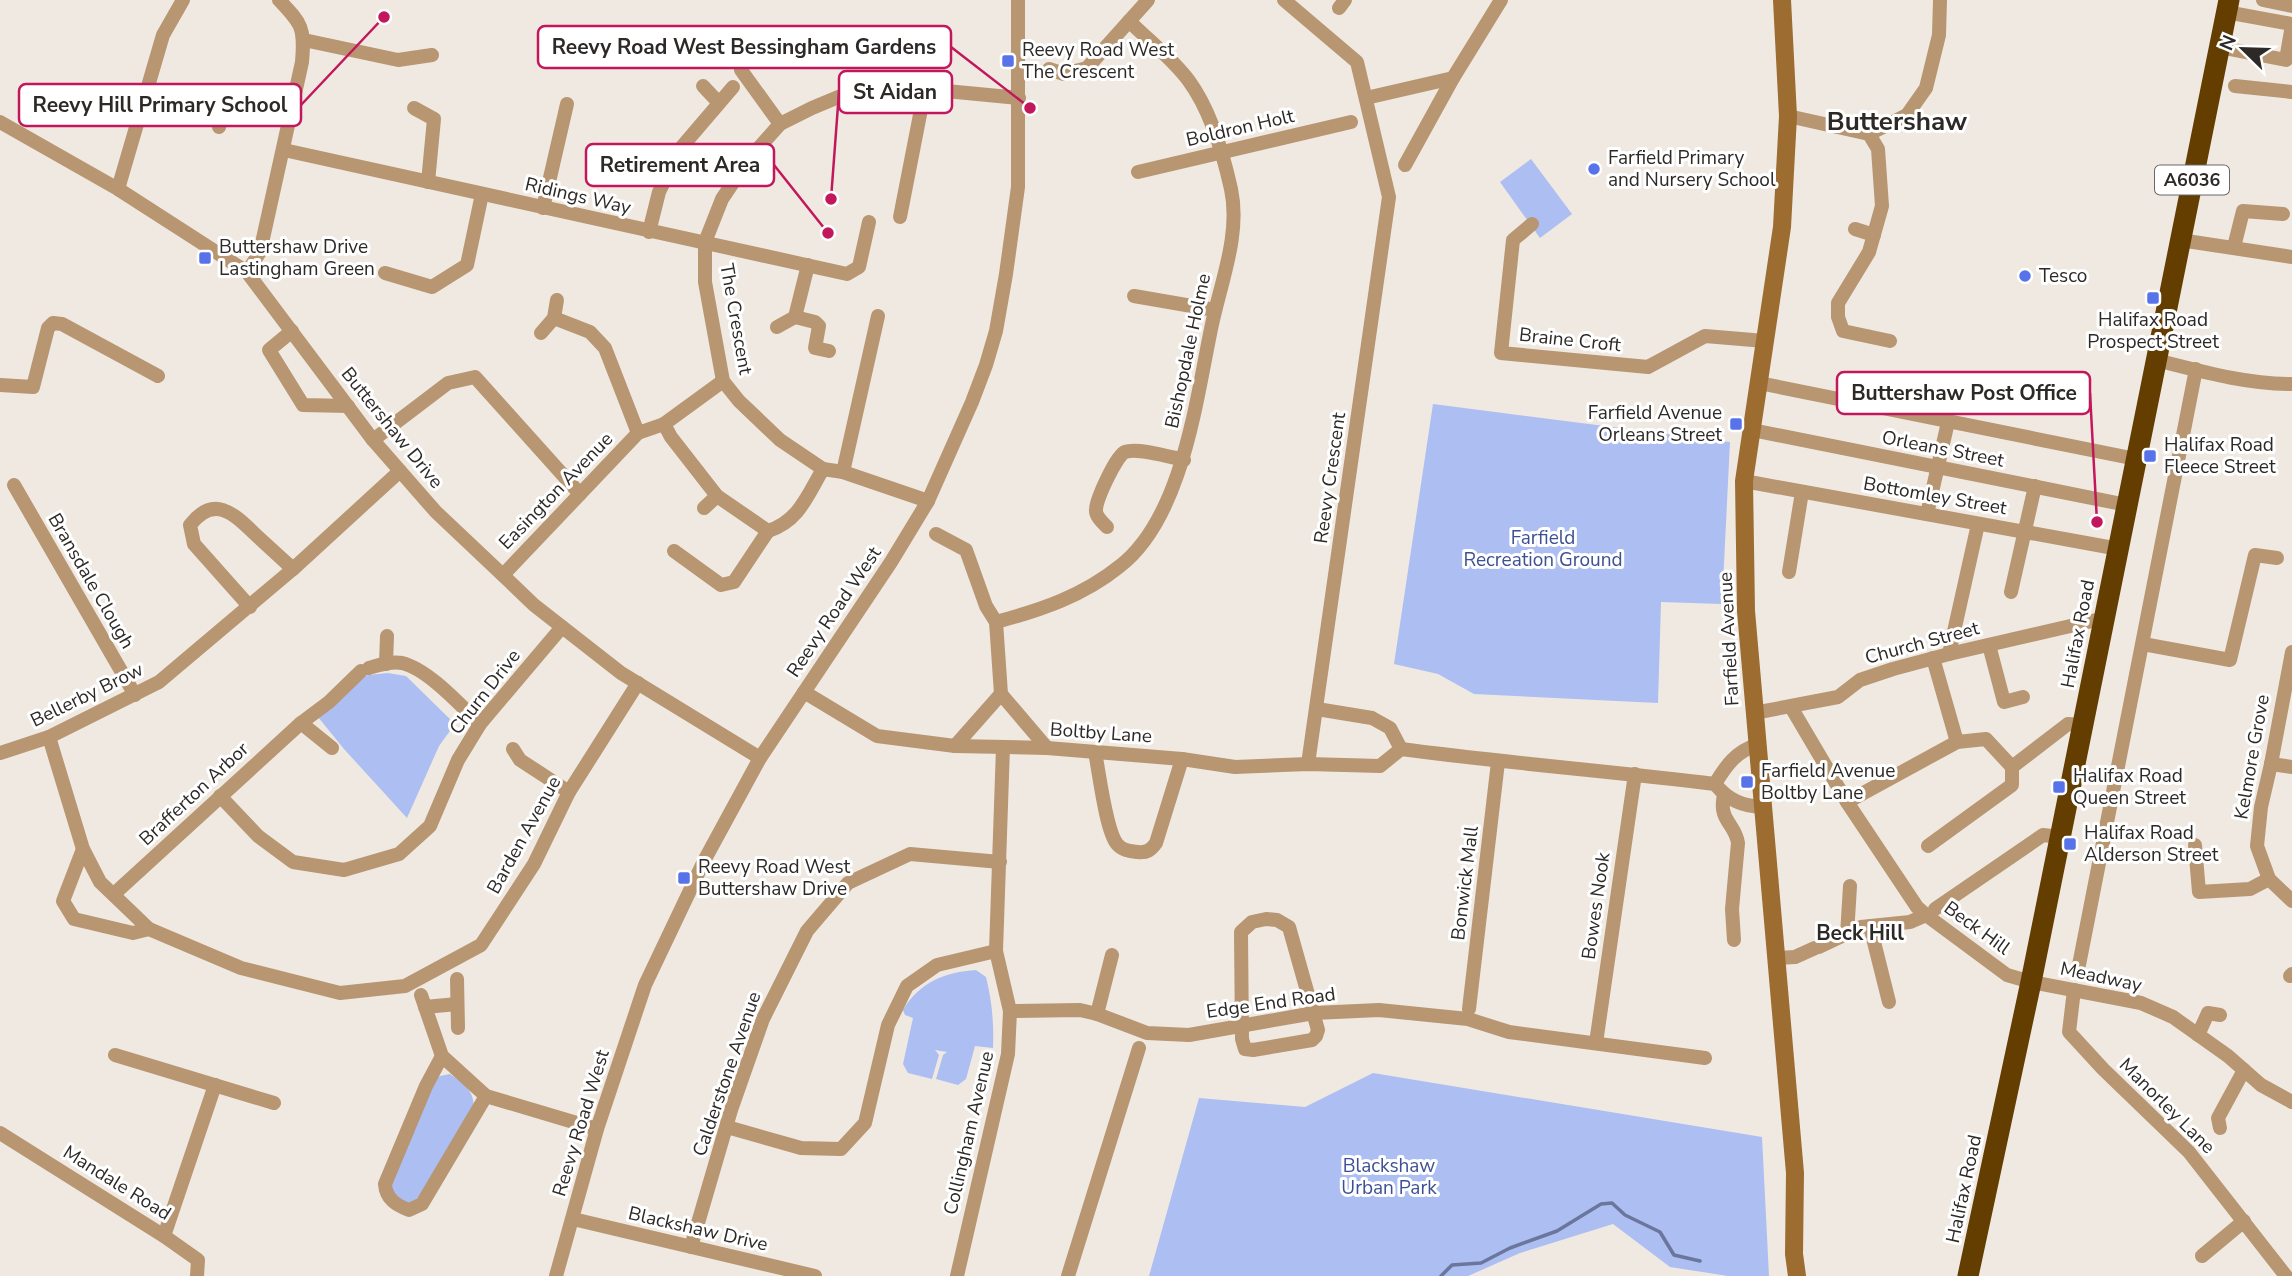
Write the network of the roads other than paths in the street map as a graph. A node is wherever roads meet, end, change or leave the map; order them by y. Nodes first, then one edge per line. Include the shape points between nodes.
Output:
1 (183, 0) edge
2 (279, 0) edge
3 (1018, 0) edge
4 (1148, 0) edge
5 (1284, 0) edge
6 (1502, 0) edge
7 (1782, 0) edge
8 (1940, 0) edge
9 (2263, 0) edge
10 (2228, 6) edge
11 (2292, 6) edge
12 (1129, 21) junction
13 (2292, 25) edge
14 (304, 40) junction
15 (2219, 47) junction
16 (432, 55) dead end
17 (1049, 69) dead end
18 (741, 70) dead end
19 (1453, 78) junction
20 (703, 86) dead end
21 (2235, 86) dead end
22 (733, 87) dead end
23 (925, 89) junction
24 (2292, 92) edge
25 (201, 97) dead end
26 (1019, 98) junction
27 (1366, 98) junction
28 (225, 102) junction
29 (719, 103) junction
30 (567, 104) dead end
31 (414, 108) dead end
32 (1788, 116) junction
33 (290, 117) junction
34 (0, 122) edge
35 (1352, 122) dead end
36 (780, 124) junction
37 (219, 127) dead end
38 (1869, 134) junction
39 (284, 150) junction
40 (1221, 152) junction
41 (1405, 164) dead end
42 (1138, 172) dead end
43 (428, 182) junction
44 (118, 189) junction
45 (482, 194) junction
46 (543, 208) junction
47 (2283, 214) dead end
48 (900, 217) dead end
49 (869, 222) dead end
50 (1532, 224) dead end
51 (1855, 229) dead end
52 (649, 232) junction
53 (1874, 235) junction
54 (2180, 240) junction
55 (705, 242) junction
56 (2234, 247) junction
57 (2292, 257) edge
58 (808, 265) junction
59 (247, 272) junction
60 (385, 273) dead end
61 (1134, 296) dead end
62 (557, 300) dead end
63 (1215, 310) junction
64 (878, 316) dead end
65 (795, 317) junction
66 (554, 318) junction
67 (777, 327) dead end
68 (292, 331) junction
69 (541, 333) dead end
70 (1765, 341) junction
71 (1890, 341) dead end
72 (829, 351) dead end
73 (2156, 360) junction
74 (2196, 369) junction
75 (158, 376) dead end
76 (723, 380) junction
77 (1759, 383) junction
78 (2292, 384) edge
79 (0, 385) edge
80 (348, 406) junction
81 (1948, 422) junction
82 (664, 424) junction
83 (1752, 430) junction
84 (638, 433) junction
85 (373, 440) junction
86 (2136, 459) junction
87 (1184, 460) junction
88 (1938, 467) junction
89 (823, 469) junction
90 (400, 471) junction
91 (843, 472) junction
92 (1744, 481) junction
93 (13, 485) dead end
94 (2035, 486) junction
95 (1802, 492) junction
96 (580, 494) junction
97 (717, 496) junction
98 (928, 501) junction
99 (2127, 505) junction
100 (704, 508) dead end
101 (1927, 514) junction
102 (1978, 524) junction
103 (1107, 527) dead end
104 (768, 531) junction
105 (2024, 532) junction
106 (936, 534) dead end
107 (2119, 549) junction
108 (674, 551) dead end
109 (2277, 558) dead end
110 (293, 569) junction
111 (1788, 572) dead end
112 (503, 575) junction
113 (2011, 593) dead end
114 (250, 607) junction
115 (2105, 618) junction
116 (996, 622) junction
117 (562, 626) junction
118 (387, 636) dead end
119 (2143, 644) junction
120 (1989, 645) junction
121 (2292, 652) edge
122 (1949, 654) junction
123 (1933, 658) junction
124 (386, 664) junction
125 (638, 683) junction
126 (804, 692) junction
127 (1001, 694) junction
128 (135, 695) junction
129 (2024, 697) dead end
130 (1791, 707) junction
131 (1317, 709) junction
132 (1754, 713) junction
133 (300, 723) junction
134 (480, 724) junction
135 (2084, 725) junction
136 (49, 737) junction
137 (1957, 742) junction
138 (1757, 745) junction
139 (955, 746) junction
140 (1003, 747) junction
141 (332, 748) dead end
142 (1047, 748) junction
143 (1401, 748) junction
144 (513, 750) dead end
145 (1095, 752) junction
146 (0, 753) edge
147 (760, 758) junction
148 (1182, 759) junction
149 (1498, 762) junction
150 (1308, 764) junction
151 (2271, 764) junction
152 (2012, 767) junction
153 (2292, 767) edge
154 (1634, 774) junction
155 (1719, 790) junction
156 (569, 792) junction
157 (220, 796) junction
158 (1847, 802) junction
159 (1762, 807) junction
160 (2061, 837) junction
161 (2196, 845) dead end
162 (1928, 846) dead end
163 (83, 849) junction
164 (1000, 862) junction
165 (2269, 879) junction
166 (1850, 886) dead end
167 (114, 894) junction
168 (2292, 901) edge
169 (1930, 912) junction
170 (1870, 926) junction
171 (149, 929) junction
172 (1847, 934) junction
173 (1734, 940) dead end
174 (996, 951) junction
175 (1112, 955) dead end
176 (1776, 958) junction
177 (2078, 965) dead end
178 (457, 979) dead end
179 (2031, 982) junction
180 (2074, 990) junction
181 (1889, 1002) dead end
182 (457, 1004) junction
183 (1469, 1009) dead end
184 (1010, 1011) junction
185 (1314, 1013) junction
186 (1097, 1014) junction
187 (2220, 1016) dead end
188 (1242, 1025) junction
189 (458, 1028) dead end
190 (2197, 1035) junction
191 (1596, 1044) junction
192 (1139, 1048) dead end
193 (115, 1055) dead end
194 (442, 1056) junction
195 (1705, 1058) dead end
196 (2244, 1070) junction
197 (215, 1086) junction
198 (486, 1096) junction
199 (2292, 1102) edge
200 (274, 1103) dead end
201 (727, 1127) junction
202 (2220, 1128) dead end
203 (597, 1129) junction
204 (0, 1133) edge
205 (573, 1219) junction
206 (2244, 1221) junction
207 (164, 1236) junction
208 (691, 1247) junction
209 (2202, 1256) dead end
210 (2292, 1272) edge
211 (557, 1275) edge
212 (197, 1276) edge
213 (815, 1276) edge
214 (957, 1276) edge
215 (1068, 1276) edge
216 (1797, 1276) edge
217 (1968, 1276) edge
218 (2286, 1276) edge

1 - 44 street via 163,35
2 - 14 street via 299,21
3 - 26 street, Reevy Road West
4 - 12 street
5 - 27 street via 1352,55
6 - 19 street
7 - 32 street, Farfield Avenue
8 - 38 street via 1939,34 1926,88 1907,115
9 - 11 street
10 - 13 street
10 - 15 highway, Halifax Road / A6036
12 - 17 street via 1087,68 1064,74
12 - 40 street, Bishopdale Holme via 1188,80
13 - 15 street via 2286,60
14 - 16 street via 398,60
14 - 33 street
15 - 54 highway, Halifax Road / A6036
18 - 36 street
19 - 27 street
19 - 41 street
20 - 29 street
21 - 24 street
22 - 29 street
23 - 26 street, The Crescent
23 - 36 street, The Crescent via 848,93
23 - 48 street
25 - 28 street
26 - 98 street, Reevy Road West via 1018,187 996,331 972,402
27 - 131 street, Reevy Crescent via 1388,197
28 - 33 street
28 - 37 street
29 - 52 street via 680,149 659,191
30 - 46 street
31 - 43 street via 434,119
32 - 38 street
32 - 70 street, Farfield Avenue via 1782,227
33 - 39 street
34 - 44 street, Buttershaw Drive
35 - 40 street, Boldron Holt
36 - 55 street, The Crescent via 722,199
38 - 53 street via 1878,149 1882,206
39 - 43 street, Ridings Way
39 - 59 street via 260,252
40 - 42 street, Boldron Holt
40 - 63 street, Bishopdale Holme via 1234,220
43 - 45 street, Ridings Way
44 - 59 street, Buttershaw Drive
45 - 46 street, Ridings Way
45 - 60 street via 467,265 432,287
46 - 52 street, Ridings Way
47 - 56 street via 2243,211
49 - 58 street, Ridings Way via 859,267 847,274
50 - 70 street, Braine Croft via 1513,240 1500,353 1648,367 1705,336
51 - 53 street
52 - 55 street, Ridings Way
53 - 71 street via 1869,252 1838,303 1838,317 1843,331
54 - 56 street
54 - 73 highway, Halifax Road / A6036
55 - 58 street, Ridings Way
55 - 76 street, The Crescent via 705,282
56 - 57 street
58 - 65 street
59 - 68 street, Buttershaw Drive
61 - 63 street
62 - 66 street
63 - 87 street, Bishopdale Holme
64 - 91 street
65 - 67 street
65 - 72 street via 819,326 815,348
66 - 69 street
66 - 84 street via 590,332 605,348
68 - 80 street, Buttershaw Drive
68 - 80 street via 269,350 303,405
70 - 77 street, Farfield Avenue
73 - 74 street
73 - 86 highway, Halifax Road / A6036
74 - 78 street
74 - 119 street
75 - 79 street via 53,323 33,387
76 - 82 street
76 - 89 street, The Crescent via 780,440
77 - 81 street
77 - 83 street, Farfield Avenue
80 - 85 street, Buttershaw Drive
81 - 86 street
81 - 88 street
82 - 84 street
82 - 97 street
83 - 88 street, Orleans Street
83 - 92 street, Farfield Avenue
84 - 96 street, Easington Avenue
85 - 90 street, Buttershaw Drive
85 - 96 street via 448,383 475,377
86 - 99 highway, Halifax Road / A6036
87 - 103 street via 1132,450 1122,453 1096,507
87 - 116 street, Bishopdale Holme via 1165,506 1140,547 1122,565 1074,596
88 - 94 street, Orleans Street
88 - 101 street
89 - 91 street, The Crescent
89 - 104 street via 796,514 783,526
90 - 110 street, Bellerby Brow
90 - 112 street, Buttershaw Drive
91 - 98 street, The Crescent
92 - 95 street, Bottomley Street
92 - 132 street, Farfield Avenue via 1746,611
93 - 128 street, Bransdale Clough
94 - 99 street, Orleans Street
94 - 105 street
95 - 101 street, Bottomley Street
95 - 111 street
96 - 112 street, Easington Avenue
97 - 100 street
97 - 104 street
98 - 126 street, Reevy Road West
99 - 107 highway, Halifax Road / A6036
101 - 102 street, Bottomley Street
102 - 105 street, Bottomley Street
102 - 122 street
104 - 108 street via 734,582 721,584
105 - 107 street, Bottomley Street
105 - 113 street
106 - 116 street via 966,550
107 - 115 highway, Halifax Road / A6036
109 - 119 street via 2255,555 2230,660
110 - 114 street, Bellerby Brow
110 - 114 street via 232,513 212,509 198,515 190,525 194,544
112 - 117 street, Buttershaw Drive
114 - 128 street, Bellerby Brow via 159,682
115 - 120 street, Church Street
115 - 135 highway, Halifax Road / A6036
116 - 127 street
117 - 125 street, Buttershaw Drive
117 - 134 street, Churn Drive
118 - 124 street
119 - 177 street
120 - 122 street, Church Street
120 - 129 street via 2004,702
121 - 151 street, Kelmore Grove
122 - 123 street, Church Street
123 - 130 street, Church Street via 1860,680 1838,697
123 - 137 street
124 - 133 street, Brafferton Arbor via 365,670
124 - 134 street, Brafferton Arbor via 402,663 437,682
125 - 147 street, Buttershaw Drive
125 - 156 street, Barden Avenue
126 - 139 street, Boltby Lane via 877,736
126 - 147 street, Reevy Road West
127 - 139 street
127 - 142 street
128 - 136 street, Bellerby Brow
130 - 132 street, Church Street
130 - 158 street
131 - 143 street via 1372,718 1390,728
131 - 150 street, Reevy Crescent
132 - 138 street, Farfield Avenue
133 - 141 street
133 - 157 street, Brafferton Arbor
134 - 157 street, Churn Drive via 458,760 430,826 399,854 344,870 293,862 258,836
135 - 152 street via 2068,724
135 - 160 highway, Halifax Road / A6036
136 - 146 street, Bellerby Brow
136 - 163 street, Barden Avenue
137 - 152 street via 1986,739
137 - 158 street
138 - 155 street via 1725,767
138 - 159 street, Farfield Avenue
139 - 140 street, Boltby Lane
140 - 142 street, Boltby Lane
140 - 164 street, Collingham Avenue
142 - 145 street, Boltby Lane
143 - 149 street
143 - 150 street, Boltby Lane via 1380,766
144 - 156 street via 520,761
145 - 148 street, Boltby Lane
145 - 148 street via 1115,841 1125,850 1143,853 1156,843
147 - 203 street, Reevy Road West via 645,985
148 - 150 street, Boltby Lane via 1235,767
149 - 154 street
149 - 183 street, Bonwick Mall
151 - 153 street
151 - 165 street, Kelmore Grove via 2257,846
152 - 162 street via 2012,785
154 - 155 street
154 - 191 street, Bowes Nook
155 - 159 street via 1743,805
155 - 173 street via 1724,818 1738,843
156 - 171 street, Barden Avenue via 534,864 481,945 405,986 340,993 241,968
157 - 167 street, Brafferton Arbor
158 - 169 street via 1917,907
159 - 176 street, Farfield Avenue
160 - 169 street via 2043,835
160 - 179 highway, Halifax Road / A6036
161 - 165 street via 2199,892 2250,889
163 - 167 street, Barden Avenue via 100,881
163 - 171 street via 63,901 74,919 132,933
164 - 174 street, Collingham Avenue
164 - 201 street, Calderstone Avenue via 910,854 848,883 807,931 763,1018
165 - 168 street, Kelmore Grove
166 - 172 street
167 - 171 street, Barden Avenue
169 - 170 street, Beck Hill via 1910,922
169 - 179 street, Beck Hill via 2007,975
170 - 172 street, Beck Hill
170 - 181 street
172 - 176 street, Beck Hill via 1795,957
174 - 184 street, Collingham Avenue
174 - 201 street via 937,965 907,986 888,1026 865,1123 841,1149 801,1148
175 - 186 street
176 - 216 street, Farfield Avenue via 1795,1173
178 - 182 street
179 - 180 street, Meadway
179 - 217 highway, Halifax Road / A6036
180 - 190 street, Meadway via 2141,1003 2173,1017
180 - 206 street, Manorley Lane via 2069,1032 2189,1152
182 - 189 street
182 - 194 street via 423,1001
184 - 186 street, Edge End Road
184 - 214 street, Collingham Avenue via 1008,1054
185 - 188 street, Edge End Road
185 - 188 street via 1318,1030 1312,1040 1253,1050 1242,1045
185 - 188 street via 1289,927 1266,919 1252,922 1241,932
185 - 191 street, Edge End Road via 1428,1013 1509,1032
186 - 188 street, Edge End Road via 1147,1032 1189,1035
187 - 190 street via 2208,1013
190 - 196 street, Meadway
191 - 195 street, Edge End Road
192 - 215 street
193 - 197 street
194 - 198 street
194 - 198 street via 385,1184 389,1198 409,1210 422,1204
196 - 199 street, Meadway
196 - 202 street via 2218,1118
197 - 200 street
197 - 207 street
198 - 203 street
201 - 208 street, Calderstone Avenue
203 - 205 street, Reevy Road West
204 - 207 street, Mandale Road
205 - 208 street, Blackshaw Drive
205 - 211 street, Reevy Road West
206 - 209 street
206 - 218 street, Manorley Lane
207 - 212 street, Mandale Road via 198,1260
208 - 213 street, Blackshaw Drive
210 - 218 street

